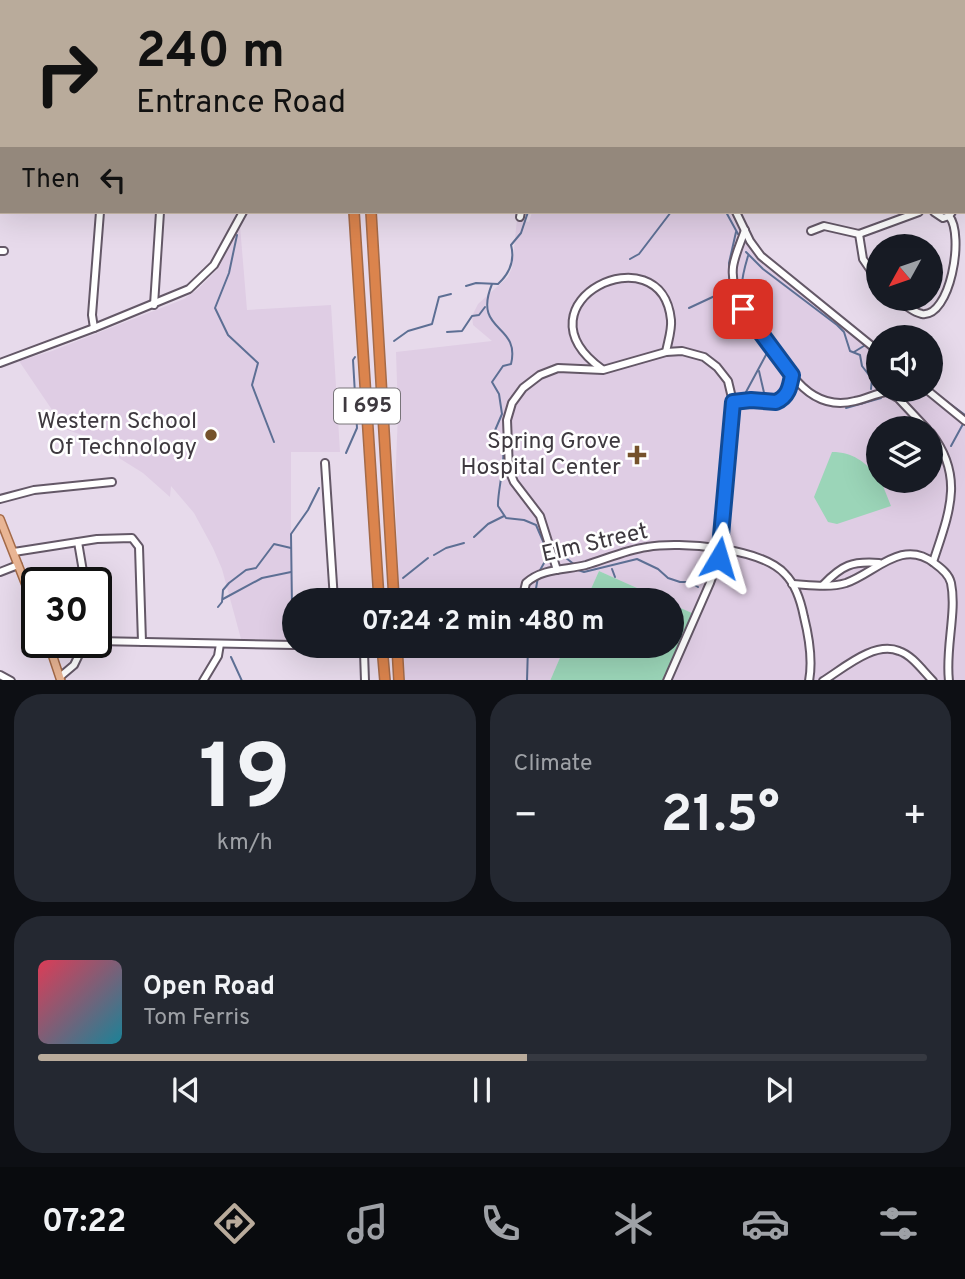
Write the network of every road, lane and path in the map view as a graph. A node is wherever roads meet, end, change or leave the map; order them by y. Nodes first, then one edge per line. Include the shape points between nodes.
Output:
1 (100, 214) edge
2 (160, 214) edge
3 (242, 214) edge
4 (354, 214) edge
5 (371, 214) edge
6 (737, 214) edge
7 (914, 214) edge
8 (950, 214) edge
9 (745, 230) junction
10 (811, 231) dead end
11 (859, 234) junction
12 (755, 248) junction
13 (738, 250) junction
14 (866, 263) edge
15 (943, 300) edge
16 (154, 305) junction
17 (94, 328) junction
18 (866, 342) edge
19 (666, 352) junction
20 (584, 354) junction
21 (0, 363) edge
22 (571, 368) junction
23 (603, 370) junction
24 (792, 375) junction
25 (733, 402) junction
26 (942, 402) edge
27 (915, 416) edge
28 (965, 421) edge
29 (943, 450) edge
30 (325, 463) dead end
31 (112, 482) dead end
32 (0, 499) edge
33 (0, 519) edge
34 (78, 542) junction
35 (720, 548) junction
36 (13, 552) junction
37 (933, 562) junction
38 (879, 563) junction
39 (18, 565) junction
40 (82, 567) edge
41 (557, 570) junction
42 (0, 572) edge
43 (21, 573) edge
44 (792, 584) junction
45 (823, 585) junction
46 (333, 588) edge
47 (378, 588) edge
48 (393, 588) edge
49 (523, 588) edge
50 (112, 641) edge
51 (142, 642) junction
52 (220, 644) junction
53 (282, 645) edge
54 (54, 658) edge
55 (77, 658) edge
56 (364, 658) edge
57 (383, 658) edge
58 (398, 658) edge
59 (61, 678) edge
60 (203, 680) edge
61 (365, 680) edge
62 (385, 680) edge
63 (399, 680) edge
64 (667, 680) edge
65 (809, 680) edge
66 (825, 680) edge
67 (932, 680) edge
68 (949, 680) edge

1 - 17 street
2 - 16 street
3 - 16 street via 208,272 189,289
4 - 47 highway, I 695
5 - 48 highway, I 695
6 - 9 street
7 - 11 street
8 - 15 street via 957,228 957,256
9 - 12 street
9 - 13 street
10 - 11 street via 824,226
11 - 14 street
12 - 13 street
12 - 18 street
13 - 24 street via 733,275 738,302
16 - 17 street
17 - 21 street
19 - 20 street via 670,317 663,297 645,281 628,278 602,283 577,306 573,330
19 - 23 street
19 - 25 street via 689,352 711,362 728,381
20 - 22 street
20 - 23 street
22 - 23 street
22 - 41 street via 548,371 531,381 517,395 507,420 511,476 536,508
24 - 25 street via 789,390 780,401
24 - 27 street via 806,391 831,403 887,392
25 - 35 street
26 - 28 street
29 - 37 street via 956,485
30 - 46 street
31 - 32 street via 34,490
33 - 36 main road
34 - 36 street
34 - 40 street
34 - 51 street via 128,538 138,544
35 - 41 street, Elm Street via 647,547
35 - 44 street, Elm Street via 779,568
35 - 64 street via 706,594
36 - 39 main road
37 - 38 street via 911,554
37 - 68 street via 948,576 952,593
38 - 45 street via 848,582
38 - 45 street via 842,568
39 - 42 street
39 - 43 main road
41 - 49 street, Elm Street via 538,575
44 - 45 street
44 - 65 street via 808,638
50 - 51 street
51 - 52 street
52 - 53 street
52 - 60 street
54 - 59 main road
55 - 59 street
56 - 61 street
57 - 62 highway
58 - 63 highway
66 - 67 street via 873,651 890,649 906,654

